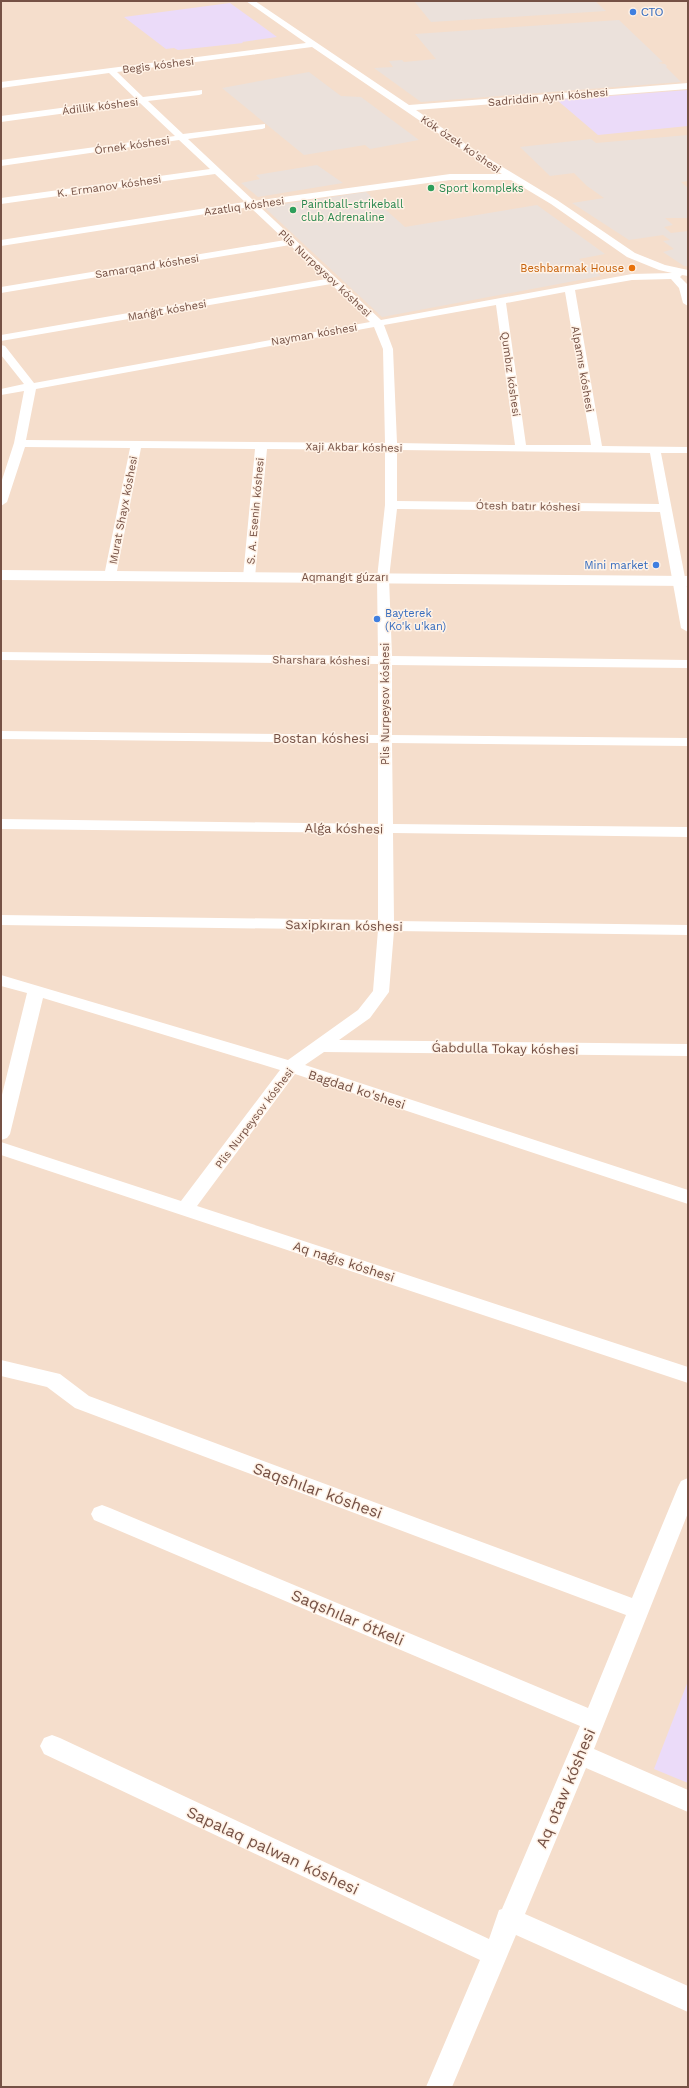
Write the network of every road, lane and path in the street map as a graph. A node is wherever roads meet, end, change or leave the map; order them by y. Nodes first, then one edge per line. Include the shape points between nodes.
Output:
1 (250, 1) edge
2 (315, 44) junction
3 (111, 71) junction
4 (1, 85) edge
5 (688, 86) edge
6 (199, 92) dead end
7 (143, 101) junction
8 (408, 108) junction
9 (1, 119) edge
10 (262, 126) dead end
11 (181, 138) junction
12 (1, 162) edge
13 (217, 171) junction
14 (512, 177) junction
15 (1, 201) edge
16 (252, 204) junction
17 (292, 242) junction
18 (1, 243) edge
19 (681, 273) edge
20 (333, 281) junction
21 (570, 289) junction
22 (1, 290) edge
23 (500, 300) junction
24 (688, 303) edge
25 (377, 322) junction
26 (1, 338) edge
27 (1, 348) edge
28 (31, 386) junction
29 (1, 392) edge
30 (20, 443) junction
31 (136, 445) junction
32 (261, 446) junction
33 (391, 447) junction
34 (521, 448) junction
35 (597, 449) junction
36 (655, 450) junction
37 (688, 450) edge
38 (1, 502) edge
39 (391, 505) junction
40 (666, 508) junction
41 (1, 575) edge
42 (110, 576) junction
43 (249, 577) junction
44 (383, 578) junction
45 (684, 581) edge
46 (688, 628) edge
47 (1, 656) edge
48 (386, 660) junction
49 (688, 664) edge
50 (1, 735) edge
51 (384, 738) junction
52 (688, 742) edge
53 (1, 824) edge
54 (385, 828) junction
55 (688, 832) edge
56 (1, 920) edge
57 (386, 926) junction
58 (688, 930) edge
59 (1, 980) edge
60 (36, 992) junction
61 (322, 1046) junction
62 (688, 1050) edge
63 (291, 1067) junction
64 (1, 1134) edge
65 (1, 1148) edge
66 (688, 1197) edge
67 (185, 1209) junction
68 (1, 1368) edge
69 (688, 1375) edge
70 (688, 1487) edge
71 (102, 1514) dead end
72 (639, 1610) junction
73 (594, 1720) junction
74 (52, 1746) dead end
75 (579, 1754) junction
76 (688, 1801) edge
77 (508, 1919) junction
78 (494, 1954) junction
79 (688, 1999) edge
80 (439, 2087) edge

1 - 2 street, Kók ózek ko'shesi
2 - 3 street, Begis kóshesi
2 - 8 street, Kók ózek ko'shesi
3 - 4 street, Begis kóshesi
3 - 7 street, Plis Nurpeysov kóshesi
5 - 8 street, Sadriddin Ayni kóshesi
6 - 7 street, Ádillik kóshesi
7 - 9 street, Ádillik kóshesi
7 - 11 street, Plis Nurpeysov kóshesi
8 - 14 street, Kók ózek ko'shesi
10 - 11 street, Órnek kóshesi
11 - 12 street, Órnek kóshesi
11 - 13 street, Plis Nurpeysov kóshesi
13 - 15 street, K. Ermanov kóshesi
13 - 16 street, Plis Nurpeysov kóshesi
14 - 16 street, Azatlıq kóshesi via 450,177
14 - 19 street, Kók ózek ko'shesi via 631,254 646,262
16 - 17 street, Plis Nurpeysov kóshesi
16 - 18 street, Azatlıq kóshesi
17 - 20 street, Plis Nurpeysov kóshesi
17 - 22 street, Samarqand kóshesi
19 - 21 street, Nayman kóshesi via 632,277
19 - 24 street
20 - 25 street, Plis Nurpeysov kóshesi
20 - 26 street, Mańǵıt kóshesi
21 - 23 street, Nayman kóshesi
21 - 35 street, Alpamıs kóshesi
23 - 25 street, Nayman kóshesi
23 - 34 street, Qumbız kóshesi
25 - 28 street, Nayman kóshesi
25 - 33 street, Plis Nurpeysov kóshesi via 388,350
27 - 28 street
28 - 29 street, Nayman kóshesi
28 - 30 street
30 - 31 street, Xaji Akbar kóshesi
30 - 38 street
31 - 32 street, Xaji Akbar kóshesi
31 - 42 street, Murat Shayx kóshesi
32 - 33 street, Xaji Akbar kóshesi
32 - 43 street, S. A. Esenin kóshesi
33 - 34 street, Xaji Akbar kóshesi
33 - 39 street, Plis Nurpeysov kóshesi
34 - 35 street, Xaji Akbar kóshesi
35 - 36 street, Xaji Akbar kóshesi
36 - 37 street, Xaji Akbar kóshesi
36 - 40 street
39 - 40 street, Ótesh batır kóshesi
39 - 44 street, Plis Nurpeysov kóshesi
40 - 45 street
41 - 42 street, Aqmangıt gúzarı
42 - 43 street, Aqmangıt gúzarı
43 - 44 street, Aqmangıt gúzarı
44 - 45 street, Aqmangıt gúzarı
44 - 48 street, Plis Nurpeysov kóshesi
45 - 46 street
47 - 48 street, Sharshara kóshesi
48 - 49 street, Sharshara kóshesi
48 - 51 street, Plis Nurpeysov kóshesi
50 - 51 street, Bostan kóshesi
51 - 52 street, Bostan kóshesi
51 - 54 street, Plis Nurpeysov kóshesi
53 - 54 street, Alǵa kóshesi
54 - 55 street, Alǵa kóshesi
54 - 57 street, Plis Nurpeysov kóshesi
56 - 57 street, Saxipkıran kóshesi
57 - 58 street, Saxipkıran kóshesi
57 - 61 street, Plis Nurpeysov kóshesi via 381,992 364,1014
59 - 60 street, Bagdad ko'shesi
60 - 63 street, Bagdad ko'shesi
60 - 64 street
61 - 62 street, Ǵabdulla Tokay kóshesi
61 - 63 street, Plis Nurpeysov kóshesi
63 - 66 street, Bagdad ko'shesi
63 - 67 street, Plis Nurpeysov kóshesi
65 - 67 street, Aq naǵıs kóshesi
67 - 69 street, Aq naǵıs kóshesi
68 - 72 street, Saqshılar kóshesi via 53,1380 82,1402
70 - 72 street, Aq otaw kóshesi
71 - 73 street, Saqshılar ótkeli
72 - 73 street, Aq otaw kóshesi
73 - 75 street, Aq otaw kóshesi
74 - 78 street, Sapalaq palwan kóshesi
75 - 76 street
75 - 77 street, Aq otaw kóshesi
77 - 78 street, Aq otaw kóshesi
77 - 79 street
78 - 80 street, Aq otaw kóshesi

